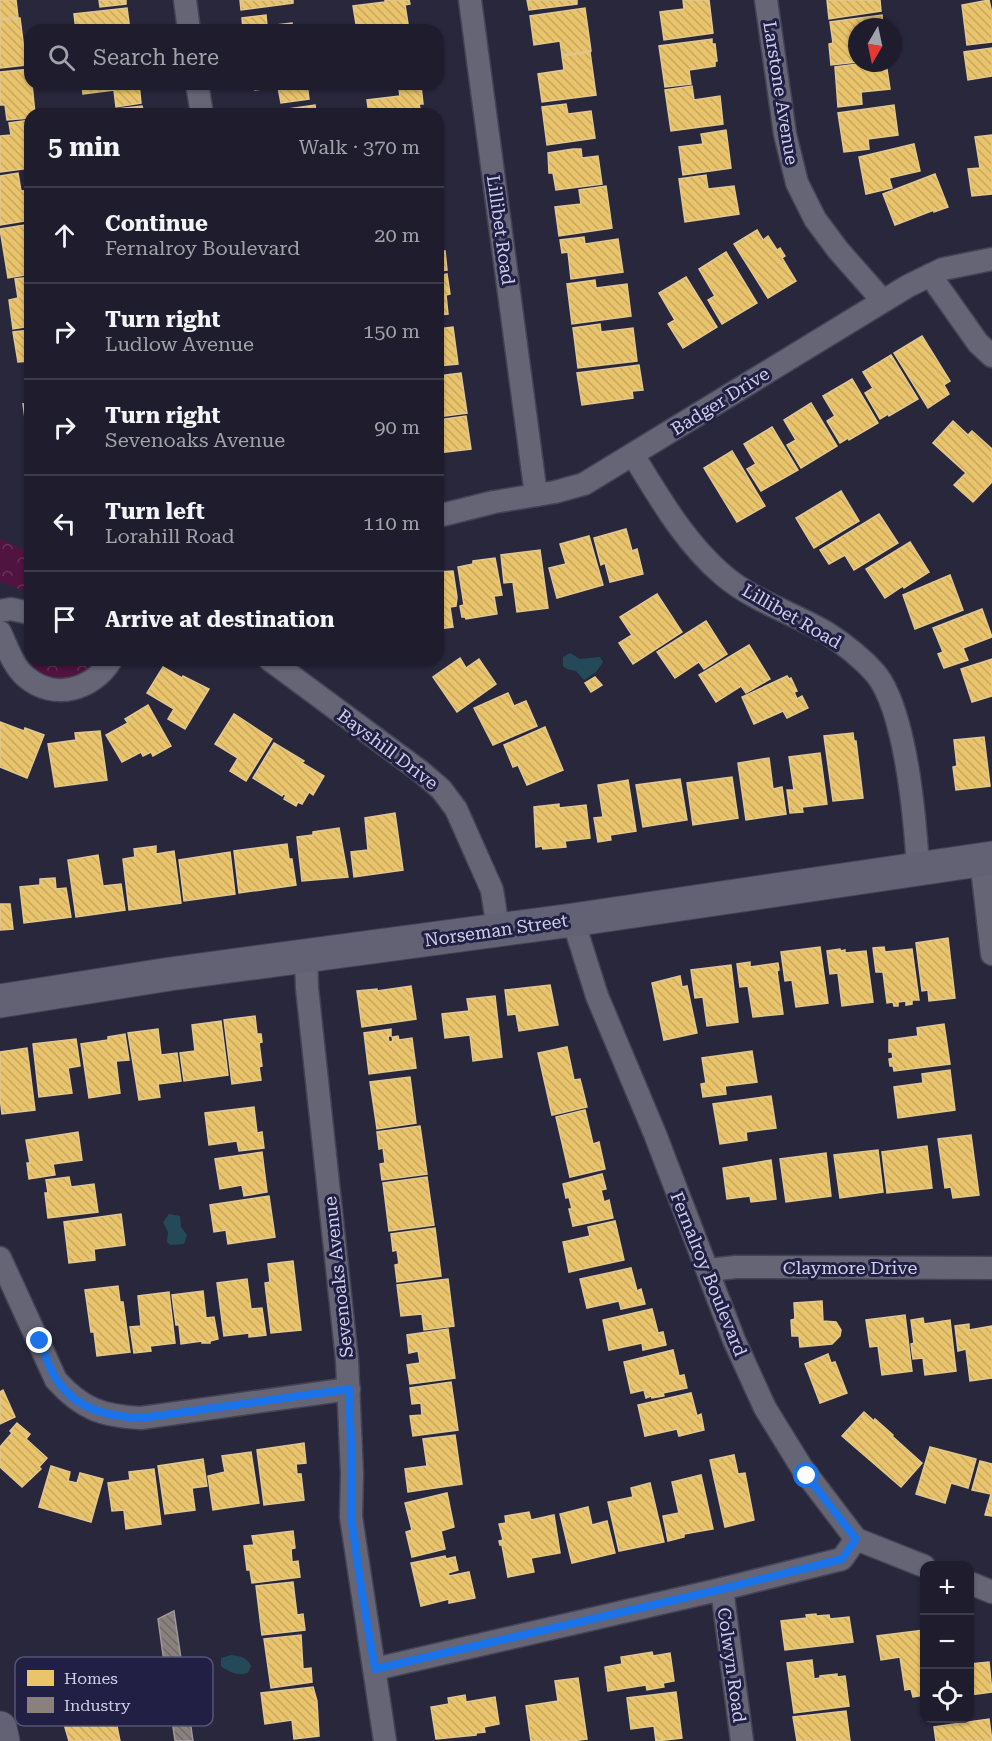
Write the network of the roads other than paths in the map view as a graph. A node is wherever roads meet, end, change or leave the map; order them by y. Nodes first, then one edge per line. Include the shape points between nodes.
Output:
1 (185, 0) edge
2 (470, 0) edge
3 (766, 0) edge
4 (188, 24) edge
5 (198, 90) edge
6 (201, 108) edge
7 (992, 259) edge
8 (930, 275) junction
9 (883, 301) junction
10 (992, 356) edge
11 (633, 455) junction
12 (536, 495) junction
13 (444, 514) edge
14 (0, 611) edge
15 (24, 612) edge
16 (0, 632) edge
17 (107, 666) edge
18 (278, 666) edge
19 (986, 859) edge
20 (918, 868) junction
21 (573, 920) junction
22 (498, 929) junction
23 (992, 954) edge
24 (306, 956) junction
25 (0, 1001) edge
26 (0, 1258) edge
27 (992, 1268) edge
28 (708, 1270) junction
29 (349, 1389) junction
30 (856, 1539) junction
31 (920, 1564) edge
32 (974, 1585) edge
33 (722, 1589) junction
34 (992, 1592) edge
35 (375, 1669) junction
36 (0, 1728) edge
37 (3, 1741) edge
38 (385, 1741) edge
39 (742, 1741) edge

1 - 4 street
2 - 12 street, Lillibet Road
3 - 9 street, Larstone Avenue via 784,134 797,183 810,210 838,250
5 - 6 street
7 - 8 street, Badger Drive
8 - 9 street, Badger Drive
8 - 10 street via 978,343
9 - 11 street, Badger Drive
11 - 12 street, Badger Drive via 576,488
11 - 20 street, Lillibet Road via 691,542 723,576 826,633 876,674 893,705 903,745
12 - 13 street, Badger Drive
14 - 15 street
16 - 17 street via 16,665 40,686 77,689 93,681
18 - 22 street, Bayshill Drive via 441,789 456,809 492,890
19 - 20 street, Norseman Street
19 - 23 street
20 - 21 street, Norseman Street
21 - 22 street, Norseman Street
21 - 28 street, Fernalroy Boulevard via 597,996
22 - 24 street, Norseman Street
24 - 25 street, Norseman Street
24 - 29 street, Sevenoaks Avenue
26 - 29 street via 56,1380 70,1396 92,1410 114,1417 141,1418
27 - 28 street, Claymore Drive
28 - 30 street, Fernalroy Boulevard via 765,1408 802,1468
29 - 35 street, Sevenoaks Avenue via 351,1517
30 - 31 street
30 - 33 street via 842,1559
32 - 34 street
33 - 35 street
33 - 39 street, Colwyn Road
35 - 38 street, Sevenoaks Avenue
36 - 37 street

